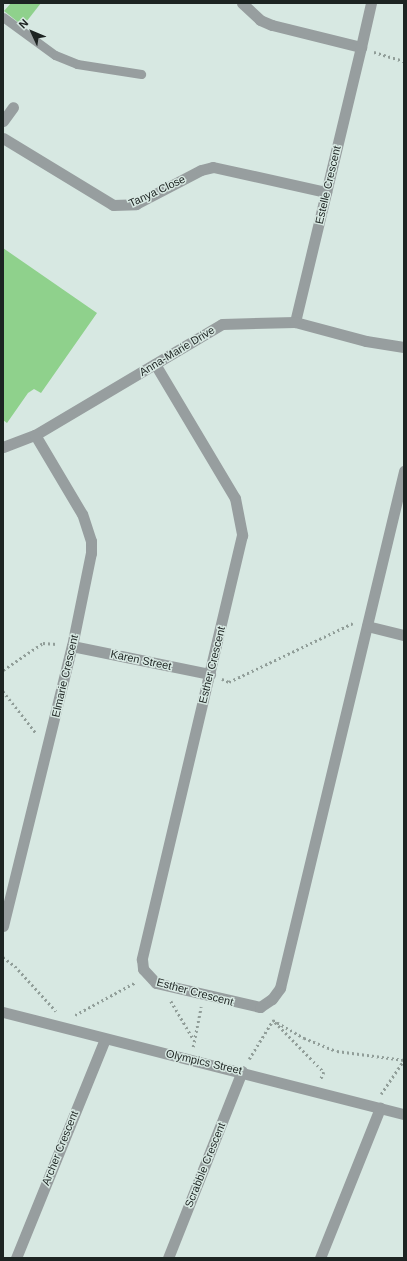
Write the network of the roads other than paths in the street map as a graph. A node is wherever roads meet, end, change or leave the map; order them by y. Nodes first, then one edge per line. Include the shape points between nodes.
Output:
1 (242, 3) edge
2 (371, 3) edge
3 (3, 17) edge
4 (361, 47) junction
5 (141, 74) dead end
6 (13, 107) dead end
7 (3, 121) edge
8 (3, 138) edge
9 (326, 192) junction
10 (295, 322) junction
11 (390, 345) junction
12 (404, 347) edge
13 (404, 354) edge
14 (155, 364) junction
15 (35, 435) junction
16 (3, 447) edge
17 (404, 471) edge
18 (367, 626) junction
19 (404, 635) edge
20 (72, 646) junction
21 (210, 674) junction
22 (3, 926) edge
23 (3, 1012) edge
24 (104, 1039) junction
25 (242, 1071) junction
26 (380, 1108) junction
27 (404, 1114) edge
28 (16, 1258) edge
29 (168, 1258) edge
30 (320, 1258) edge

1 - 4 street via 260,20 272,26
2 - 4 street, Estelle Crescent
3 - 5 lane via 55,55 77,64
4 - 9 street, Estelle Crescent
6 - 7 street
8 - 9 street, Tanya Close via 113,205 136,204 201,170 213,167
9 - 10 street, Estelle Crescent
10 - 11 street, Anna-Marie Drive
10 - 14 street, Anna-Marie Drive via 222,324
11 - 12 street, Anna-Marie Drive
11 - 13 street, Anna-Marie Drive
14 - 15 street, Anna-Marie Drive
14 - 21 street, Esther Crescent via 227,483 240,517 242,546
15 - 16 street, Anna-Marie Drive
15 - 20 street, Elmarie Crescent via 82,514 91,541 88,570
17 - 18 street
18 - 19 street
18 - 21 street, Esther Crescent via 280,988 272,999 260,1007 203,995 152,979 142,959
20 - 21 street, Karen Street
20 - 22 street, Elmarie Crescent
23 - 24 street, Olympics Street
24 - 25 street, Olympics Street
24 - 28 street, Archer Crescent
25 - 26 street, Olympics Street
25 - 29 street, Scrabble Crescent
26 - 27 street, Olympics Street
26 - 30 street

